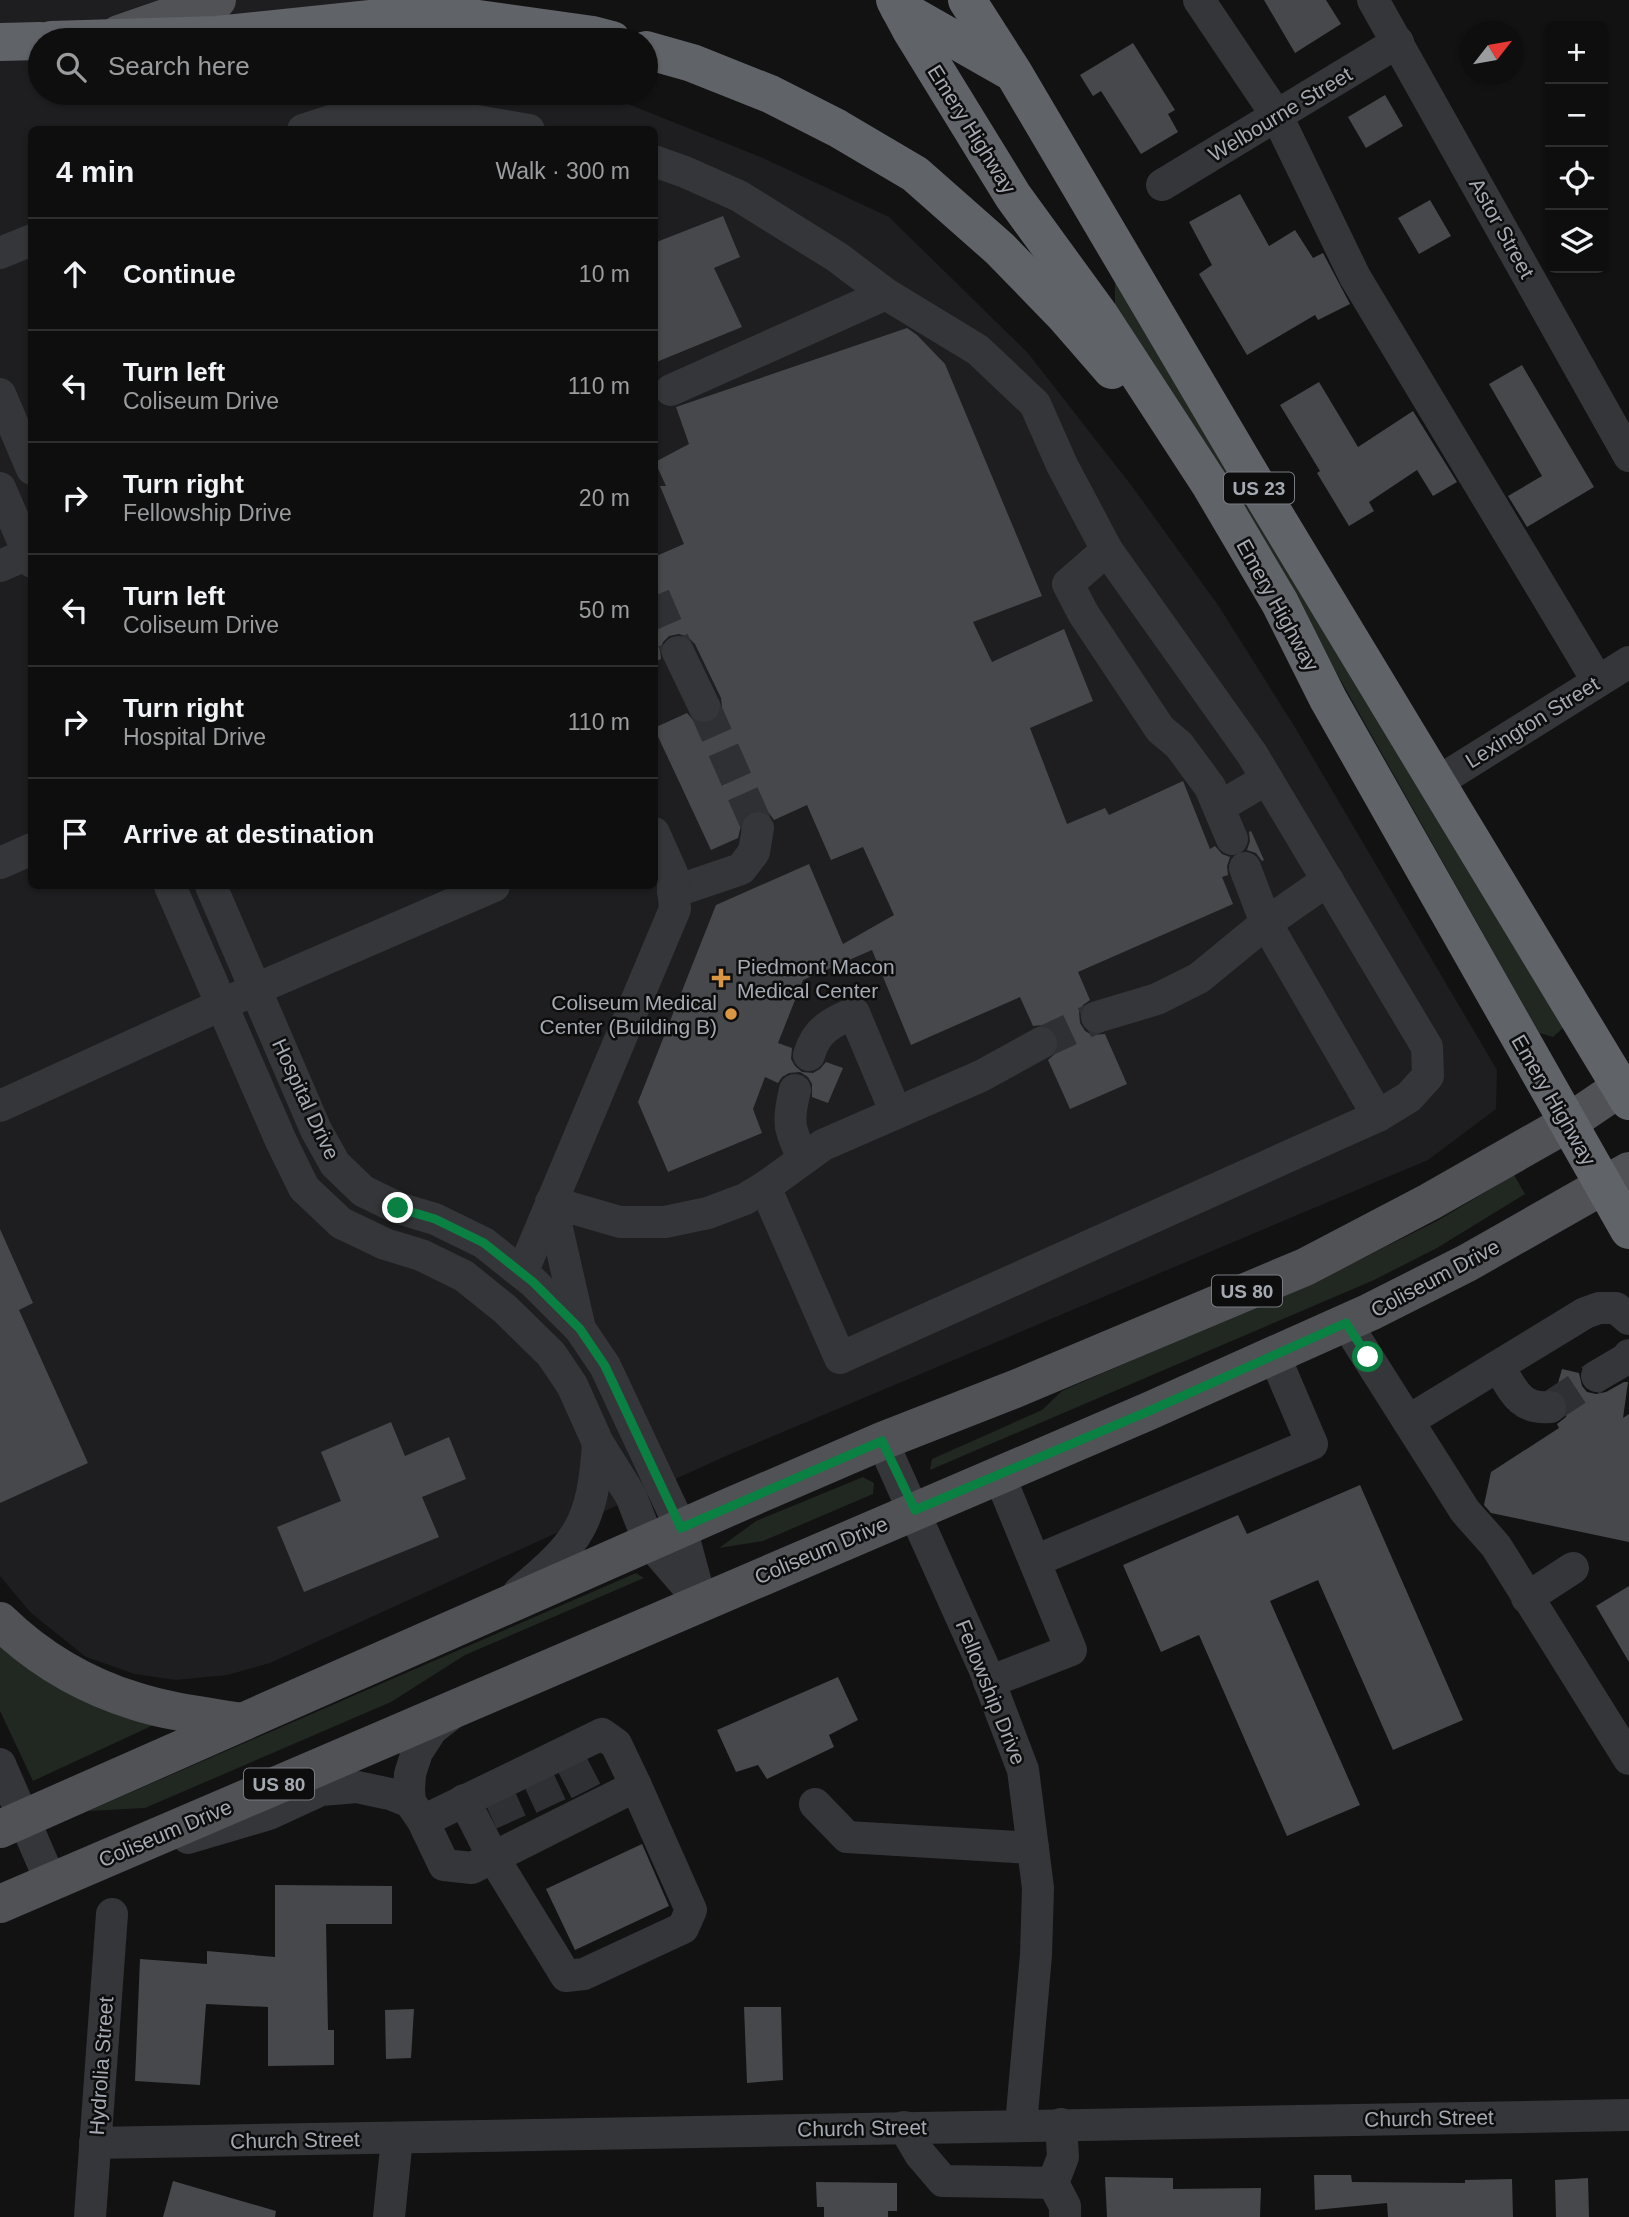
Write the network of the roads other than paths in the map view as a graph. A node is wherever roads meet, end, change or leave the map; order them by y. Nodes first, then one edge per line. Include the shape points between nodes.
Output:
1 (217, 0) edge
2 (967, 0) edge
3 (1199, 0) edge
4 (1373, 0) edge
5 (893, 3) edge
6 (136, 28) edge
7 (284, 28) edge
8 (543, 28) edge
9 (28, 41) edge
10 (0, 42) edge
11 (1398, 42) junction
12 (658, 53) edge
13 (1013, 72) junction
14 (1277, 116) junction
15 (315, 126) edge
16 (505, 126) edge
17 (658, 162) edge
18 (1162, 185) dead end
19 (28, 242) edge
20 (0, 253) edge
21 (886, 294) junction
22 (671, 390) dead end
23 (0, 394) edge
24 (1629, 456) edge
25 (28, 460) edge
26 (1211, 486) junction
27 (0, 488) edge
28 (1107, 550) junction
29 (20, 561) edge
30 (678, 652) tunnel mouth
31 (1629, 662) edge
32 (1597, 680) junction
33 (704, 706) tunnel mouth
34 (1267, 779) junction
35 (1436, 783) junction
36 (1219, 807) junction
37 (758, 828) tunnel mouth
38 (1232, 839) dead end
39 (658, 846) edge
40 (28, 851) edge
41 (0, 863) edge
42 (1245, 868) dead end
43 (1328, 880) junction
44 (171, 889) edge
45 (212, 889) edge
46 (487, 889) edge
47 (673, 892) junction
48 (1266, 923) junction
49 (256, 989) junction
50 (222, 1005) junction
51 (1097, 1017) tunnel mouth
52 (1041, 1043) tunnel mouth
53 (809, 1055) dead end
54 (794, 1090) dead end
55 (1625, 1094) edge
56 (0, 1106) edge
57 (896, 1113) junction
58 (1378, 1116) junction
59 (1568, 1123) junction
60 (803, 1158) junction
61 (1616, 1179) edge
62 (765, 1187) junction
63 (551, 1202) junction
64 (1629, 1230) edge
65 (522, 1273) junction
66 (1629, 1318) edge
67 (1346, 1323) junction
68 (580, 1329) junction
69 (1274, 1355) junction
70 (1629, 1355) edge
71 (1499, 1367) junction
72 (1597, 1376) tunnel mouth
73 (1550, 1407) dead end
74 (1408, 1420) junction
75 (882, 1441) junction
76 (598, 1443) junction
77 (999, 1475) junction
78 (915, 1510) junction
79 (665, 1535) junction
80 (1035, 1561) junction
81 (1573, 1568) dead end
82 (1527, 1598) junction
83 (701, 1602) junction
84 (503, 1606) junction
85 (0, 1621) edge
86 (989, 1682) junction
87 (457, 1709) junction
88 (242, 1721) junction
89 (1629, 1759) edge
90 (0, 1764) edge
91 (580, 1778) junction
92 (636, 1786) junction
93 (464, 1800) junction
94 (816, 1804) dead end
95 (417, 1812) junction
96 (504, 1821) junction
97 (12, 1824) edge
98 (142, 1843) junction
99 (1033, 1848) junction
100 (51, 1882) junction
101 (0, 1904) edge
102 (112, 1914) dead end
103 (1629, 2115) edge
104 (1061, 2124) junction
105 (1021, 2125) junction
106 (904, 2127) junction
107 (397, 2138) junction
108 (95, 2143) junction
109 (1053, 2183) junction
110 (90, 2217) edge
111 (389, 2217) edge
112 (1065, 2217) edge

1 - 6 main road
2 - 13 highway, Emery Highway / US 23
3 - 14 street
4 - 11 street, Astor Street
5 - 13 highway
5 - 26 highway, Emery Highway / US 23 via 1013,195 1101,317
7 - 8 highway via 388,17 471,18
9 - 10 highway
11 - 14 street, Welbourne Street
11 - 24 street, Astor Street
12 - 26 highway via 770,94 915,174 1000,249 1065,316
13 - 35 highway, Emery Highway / US 23
14 - 18 street, Welbourne Street
14 - 32 street via 1355,277
15 - 16 street via 349,115 459,118
17 - 21 street via 739,196 837,257
19 - 20 street
21 - 22 street
21 - 28 street via 978,350 1035,404
23 - 25 street
26 - 59 highway, Emery Highway / US 23
27 - 29 street
28 - 34 street
28 - 36 street via 1068,584 1160,729 1179,745
30 - 33 street
31 - 32 street, Lexington Street
32 - 35 street, Lexington Street
34 - 36 street
34 - 43 street
35 - 55 highway, Emery Highway / US 23
36 - 38 street
37 - 47 street via 754,852 741,869
39 - 47 street via 672,873
40 - 41 street
42 - 48 street
43 - 48 street
43 - 58 street via 1427,1046 1428,1076 1409,1097
44 - 50 street, Hospital Drive
45 - 49 street, Hospital Drive
46 - 49 street
47 - 63 street via 675,909
48 - 51 street via 1199,978 1157,999
48 - 58 street
49 - 50 street
49 - 65 street, Hospital Drive via 335,1164 363,1191 484,1243
50 - 56 street
50 - 76 street, Hospital Drive via 304,1188 341,1223 464,1276 505,1308 551,1354 572,1385
52 - 57 street via 981,1076
53 - 57 street via 813,1041 828,1024 855,1013
54 - 60 street via 788,1116
55 - 59 main road, US 80
57 - 60 street
58 - 62 street via 841,1358
59 - 61 highway, Emery Highway / US 23
59 - 75 main road, US 80 via 1305,1267
60 - 62 street
61 - 64 highway, Emery Highway / US 23
61 - 67 main road, Coliseum Drive / US 80 via 1468,1263
62 - 63 street via 708,1213 665,1222 620,1222
63 - 65 street
63 - 68 street
65 - 68 street, Hospital Drive
66 - 71 street via 1616,1308 1585,1313
67 - 69 main road, Coliseum Drive / US 80
67 - 74 street
68 - 79 street, Hospital Drive via 605,1366
69 - 77 main road, Coliseum Drive / US 80
69 - 80 street via 1312,1444
70 - 72 street
71 - 73 street via 1525,1404
71 - 74 street
74 - 82 street
75 - 78 street, Fellowship Drive
75 - 79 main road, US 80
76 - 79 street, Hospital Drive via 631,1496
76 - 84 street via 590,1506 576,1537
77 - 78 main road, Coliseum Drive / US 80
77 - 80 street
78 - 83 main road, Coliseum Drive / US 80
78 - 86 street, Fellowship Drive
79 - 83 street, Hospital Drive
79 - 84 main road, US 80
80 - 86 street via 1071,1650
81 - 82 street
82 - 89 street
83 - 87 main road, Coliseum Drive / US 80
84 - 88 main road, US 80
85 - 88 main road via 63,1671 103,1689 148,1704
86 - 99 street, Fellowship Drive via 1023,1770
87 - 95 street via 432,1729 417,1752 410,1774
87 - 98 main road, Coliseum Drive / US 80
88 - 97 main road, US 80
90 - 97 street
91 - 92 street
91 - 92 street via 602,1734 616,1744
91 - 96 street via 555,1815
91 - 96 street via 536,1772
92 - 96 street via 691,1910 683,1928 584,1975 566,1976
93 - 95 street
93 - 96 street
93 - 96 street
94 - 99 street via 848,1837
95 - 96 street via 444,1865 472,1868
95 - 98 street via 390,1794 357,1787 331,1788 195,1837
97 - 100 street
98 - 100 main road, Coliseum Drive / US 80
99 - 105 street, Fellowship Drive via 1038,1888 1036,1955
100 - 101 main road, Coliseum Drive / US 80
102 - 108 street, Hydrolia Street
103 - 104 street, Church Street
104 - 105 street, Church Street
104 - 109 street via 1063,2157
105 - 106 street, Church Street
106 - 107 street, Church Street
106 - 109 street via 919,2154 943,2181
107 - 108 street, Church Street
107 - 111 street
108 - 110 street, Hydrolia Street
109 - 112 street via 1065,2206

